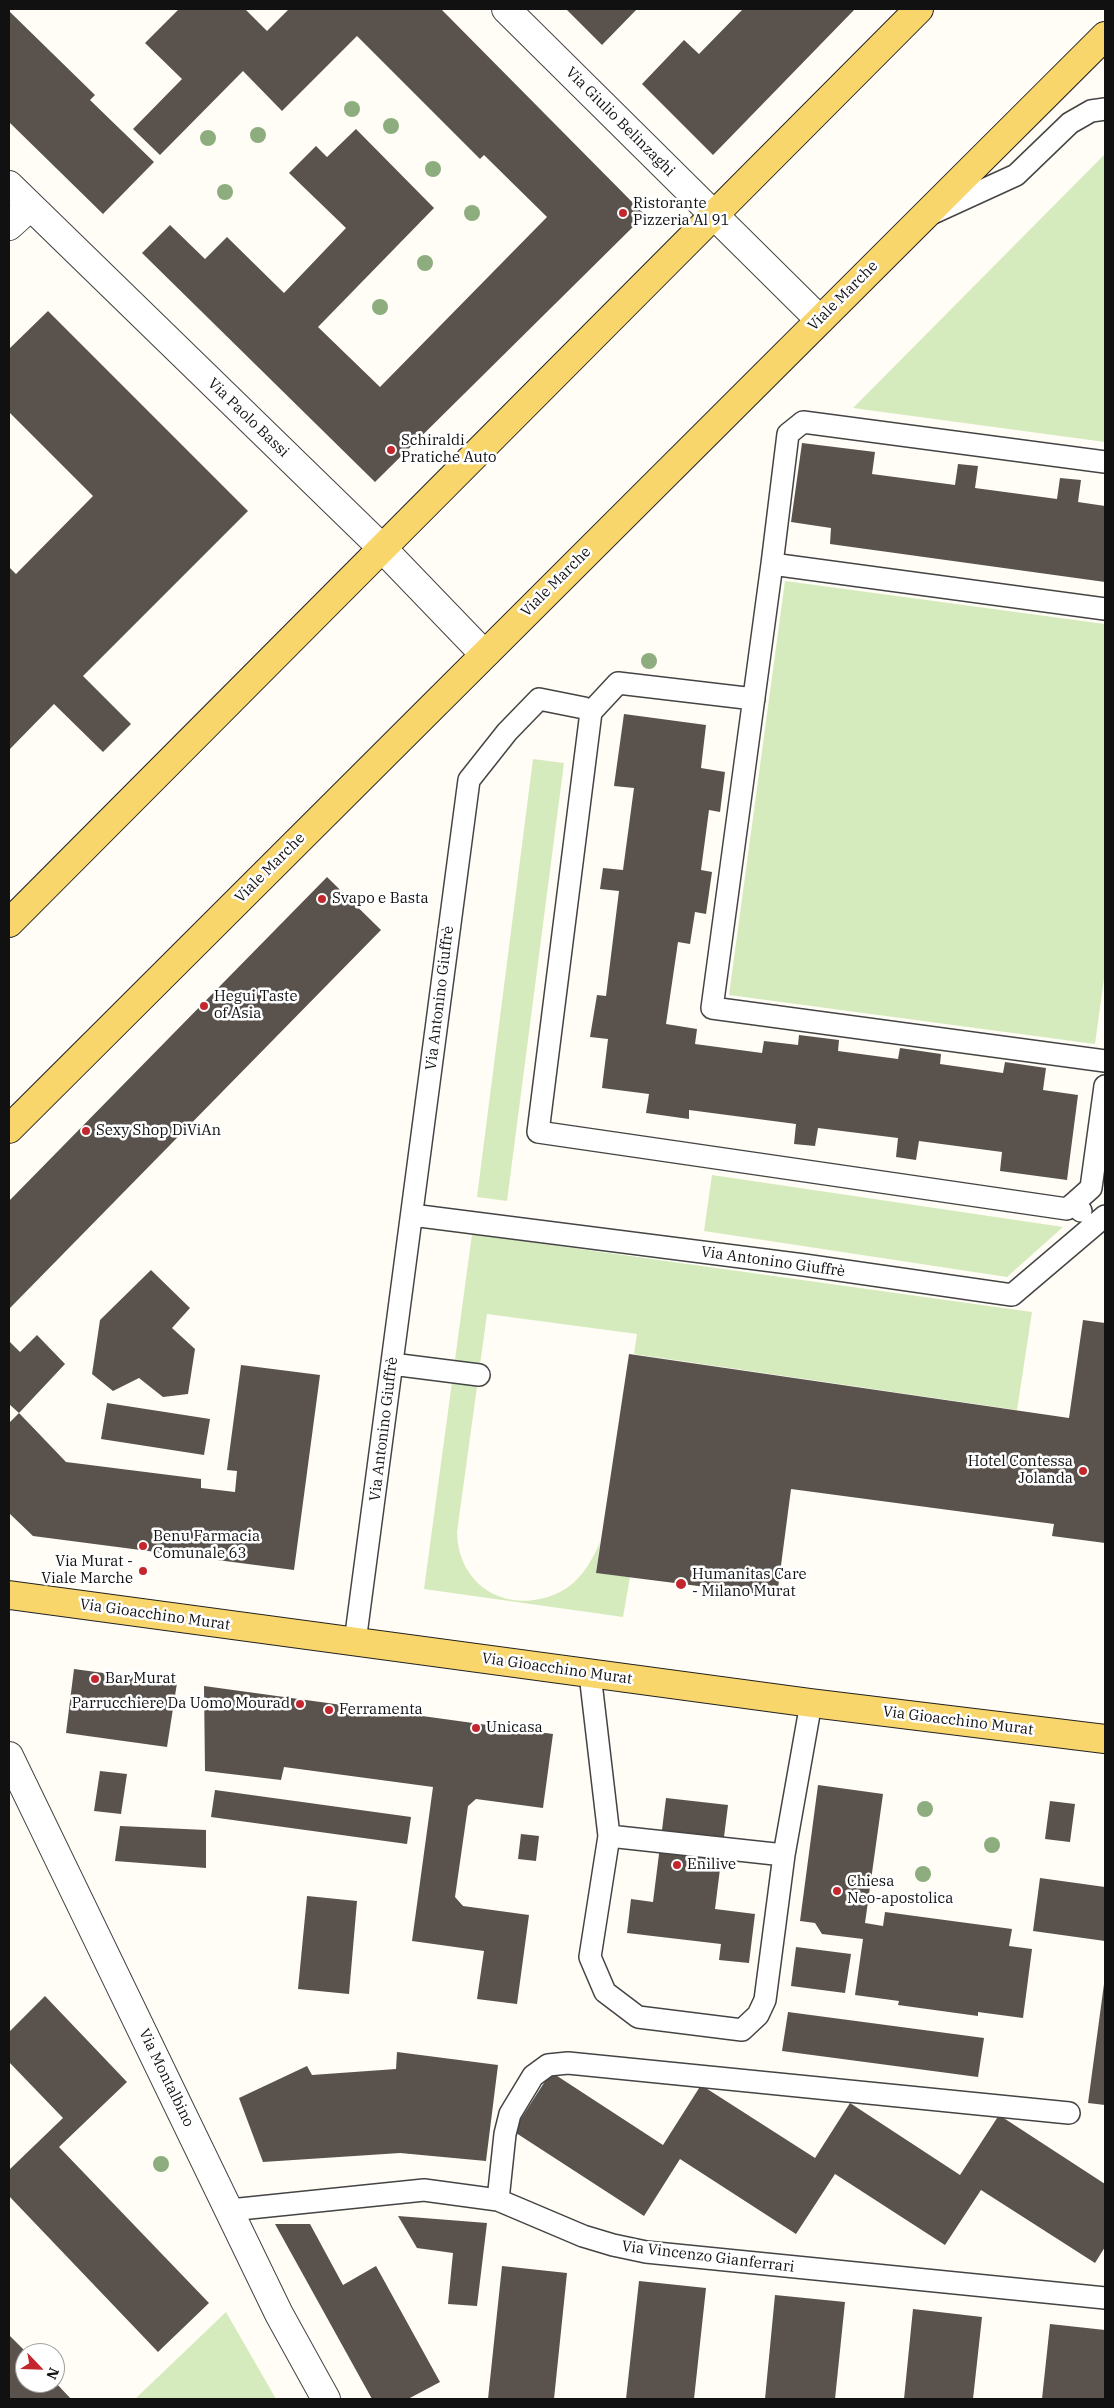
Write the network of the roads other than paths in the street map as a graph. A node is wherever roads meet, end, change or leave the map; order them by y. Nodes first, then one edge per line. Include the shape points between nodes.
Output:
1 (506, 9) edge
2 (920, 9) edge
3 (1105, 36) edge
4 (1105, 109) edge
5 (9, 186) edge
6 (30, 207) junction
7 (714, 216) junction
8 (921, 218) junction
9 (9, 226) edge
10 (819, 319) junction
11 (1105, 462) edge
12 (382, 548) junction
13 (772, 564) junction
14 (1105, 609) edge
15 (484, 654) junction
16 (754, 699) junction
17 (591, 712) junction
18 (9, 923) edge
19 (1105, 1061) edge
20 (1105, 1086) edge
21 (9, 1129) edge
22 (412, 1215) junction
23 (1105, 1216) edge
24 (392, 1364) junction
25 (479, 1375) dead end
26 (12, 1593) edge
27 (355, 1642) junction
28 (590, 1674) junction
29 (811, 1703) junction
30 (1105, 1739) edge
31 (9, 1756) edge
32 (609, 1836) junction
33 (784, 1854) junction
34 (1069, 2112) dead end
35 (498, 2200) junction
36 (230, 2210) junction
37 (1105, 2298) edge
38 (326, 2399) edge

1 - 7 street, Via Giulio Belinzaghi
2 - 7 main road
3 - 8 main road, Viale Marche
4 - 8 lane via 1091,111 1070,123 1016,174
5 - 6 street, Via Paolo Bassi
6 - 9 street
6 - 12 street, Via Paolo Bassi
7 - 10 street, Via Giulio Belinzaghi
7 - 12 main road
8 - 10 main road, Viale Marche
10 - 15 main road, Viale Marche
11 - 13 lane via 803,422 788,434
12 - 15 street, Via Paolo Bassi
12 - 18 main road
13 - 14 lane
13 - 16 lane
15 - 21 main road, Viale Marche
16 - 17 lane via 618,684
16 - 19 lane via 712,1008
17 - 20 lane via 538,1132 1067,1209 1077,1208 1091,1188
17 - 22 lane, Via Antonino Giuffrè via 539,699 468,780
22 - 23 lane, Via Antonino Giuffrè via 1012,1295
22 - 24 lane, Via Antonino Giuffrè
24 - 25 lane
24 - 27 lane, Via Antonino Giuffrè
26 - 27 main road, Via Gioacchino Murat
27 - 28 main road, Via Gioacchino Murat
28 - 29 main road, Via Gioacchino Murat
28 - 32 lane
29 - 30 main road, Via Gioacchino Murat
29 - 33 lane
31 - 36 street, Via Montalbino
32 - 33 lane
32 - 33 lane via 590,1957 605,1992 638,2017 742,2030 758,2015 765,2000
34 - 35 lane via 568,2063 548,2065 533,2076 510,2114
35 - 36 lane, Via Vincenzo Gianferrari via 424,2190
35 - 37 lane, Via Vincenzo Gianferrari via 583,2236 646,2252
36 - 38 street, Via Montalbino via 279,2314

